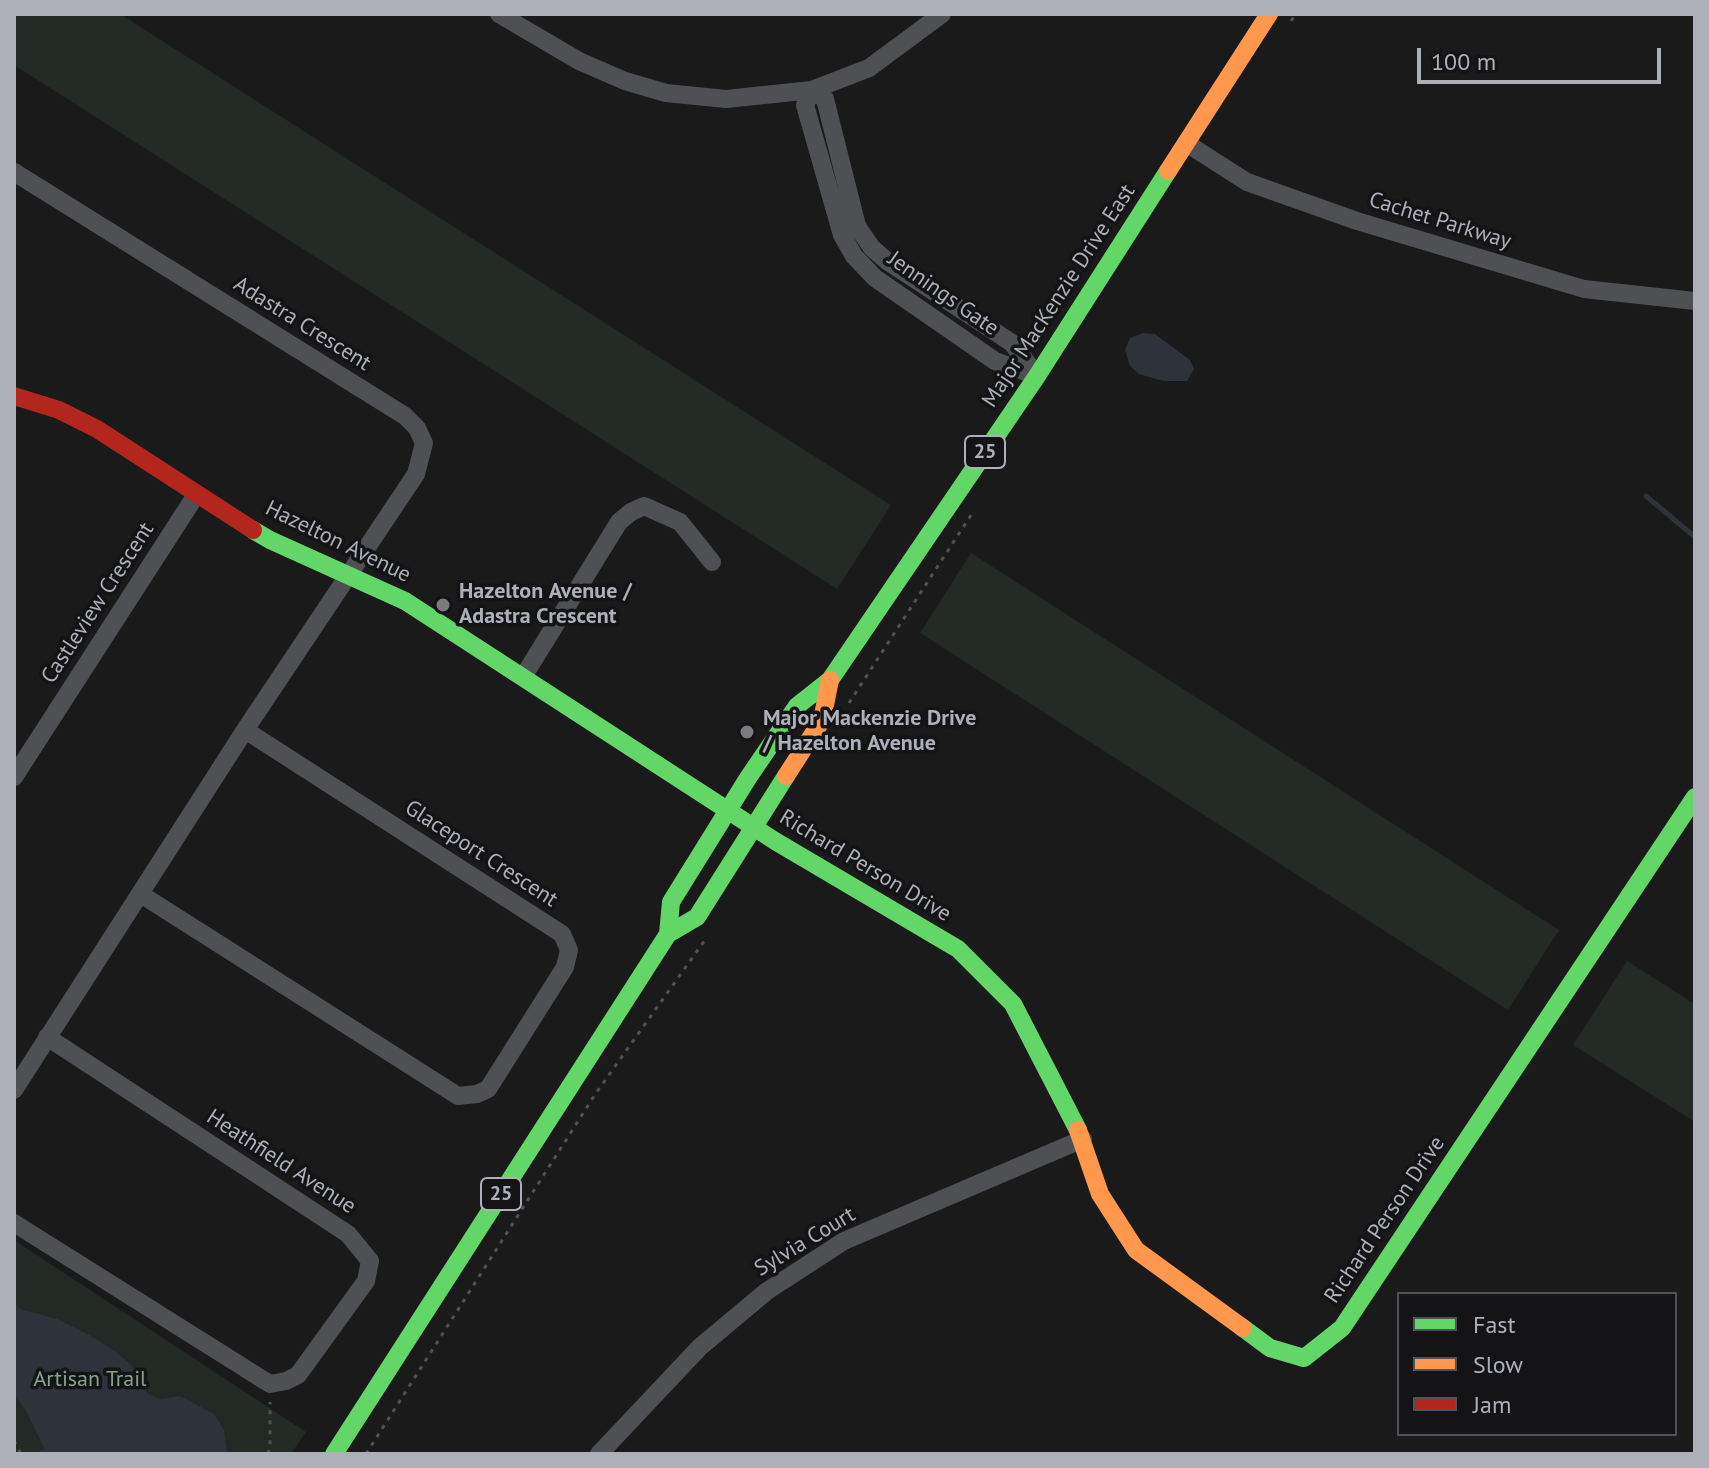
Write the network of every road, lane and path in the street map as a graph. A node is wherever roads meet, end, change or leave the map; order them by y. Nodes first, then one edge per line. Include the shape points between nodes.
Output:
1 (499, 14) edge
2 (942, 14) edge
3 (1269, 14) edge
4 (812, 90) junction
5 (1186, 143) junction
6 (14, 172) edge
7 (887, 261) junction
8 (875, 278) junction
9 (1695, 301) edge
10 (1037, 376) junction
11 (14, 396) edge
12 (196, 495) junction
13 (712, 562) dead end
14 (349, 577) junction
15 (523, 677) junction
16 (830, 680) junction
17 (245, 730) junction
18 (14, 777) edge
19 (1695, 797) edge
20 (729, 810) junction
21 (754, 827) junction
22 (142, 895) junction
23 (712, 930) dead end
24 (668, 934) junction
25 (47, 1037) junction
26 (14, 1090) edge
27 (1083, 1139) junction
28 (14, 1223) edge
29 (270, 1384) junction
30 (14, 1441) edge
31 (21, 1454) edge
32 (268, 1454) edge
33 (334, 1454) edge
34 (366, 1454) edge
35 (599, 1454) edge

1 - 4 street via 579,61 666,93 726,99
2 - 4 street via 869,68
3 - 5 street, Major MacKenzie Drive East / 25
4 - 7 street, Jennings Gate via 825,99 857,226
4 - 8 street, Jennings Gate via 805,105 842,235
5 - 9 street, Cachet Parkway via 1247,182 1357,221 1584,289
5 - 10 street, Major MacKenzie Drive East / 25
6 - 14 street, Adastra Crescent via 417,428 424,443 416,474
7 - 8 street
7 - 10 street, Jennings Gate via 1012,343
8 - 10 street, Jennings Gate via 999,363
10 - 16 street, Major MacKenzie Drive East / 25
11 - 12 street, Hazelton Avenue via 97,429
12 - 14 street, Hazelton Avenue via 270,540
12 - 18 street, Castleview Crescent
13 - 15 street via 680,522 644,506 631,512 619,522
14 - 15 street, Hazelton Avenue via 405,601
14 - 17 street
15 - 20 street, Hazelton Avenue
16 - 20 street, Major MacKenzie Drive East / 25 via 797,706
16 - 21 street, Major MacKenzie Drive East / 25 via 822,720
17 - 22 street
17 - 22 street, Glaceport Crescent via 562,934 569,950 565,967 488,1089 458,1096
19 - 27 street, Richard Person Drive via 1342,1328 1304,1358 1270,1348 1136,1250 1100,1194
20 - 21 street, Hazelton Avenue
20 - 24 street, Major MacKenzie Drive East / 25 via 671,902
21 - 24 street, Major MacKenzie Drive East / 25 via 697,917
21 - 27 street, Richard Person Drive via 958,949 1013,1004
22 - 25 street
23 - 34 path via 596,1093
24 - 33 street, Major MacKenzie Drive East / 25
25 - 26 street
25 - 29 street, Heathfield Avenue via 348,1234 363,1249 370,1261 366,1281 298,1375
27 - 35 street, Sylvia Court via 844,1241 767,1291 700,1347
28 - 29 street
29 - 32 path
30 - 31 path

